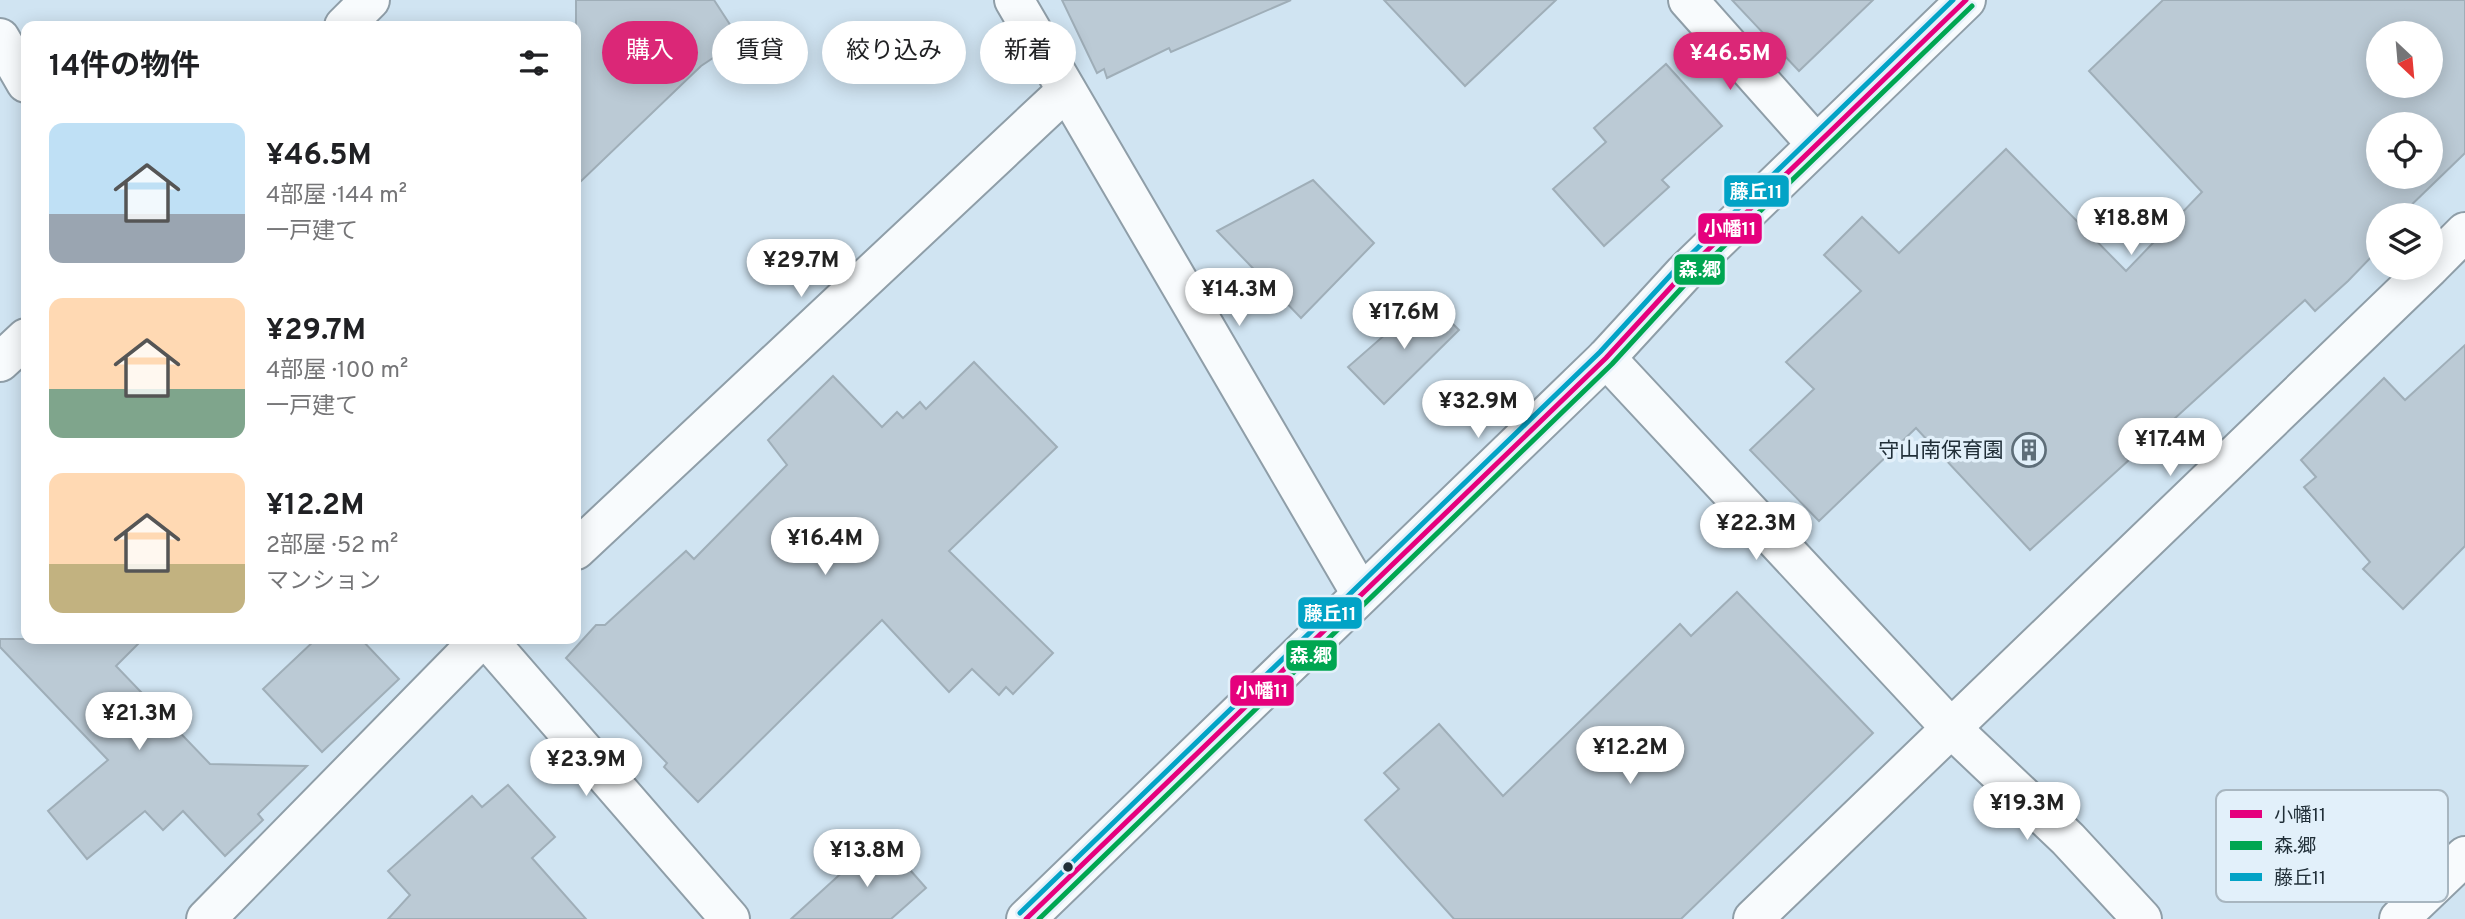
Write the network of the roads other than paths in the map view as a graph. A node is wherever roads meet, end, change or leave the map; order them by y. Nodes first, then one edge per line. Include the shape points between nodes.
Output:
1 (370, 0) edge
2 (1014, 0) edge
3 (1688, 0) edge
4 (1966, 0) edge
5 (349, 21) edge
6 (0, 38) edge
7 (21, 74) edge
8 (1066, 91) junction
9 (1816, 144) junction
10 (2465, 232) edge
11 (2443, 254) edge
12 (2417, 280) edge
13 (21, 343) edge
14 (1606, 358) junction
15 (0, 362) edge
16 (581, 545) edge
17 (1361, 594) junction
18 (476, 644) edge
19 (492, 644) edge
20 (1949, 726) junction
21 (2465, 856) edge
22 (2448, 872) edge
23 (2417, 902) edge
24 (206, 919) edge
25 (730, 919) edge
26 (1026, 919) edge
27 (1753, 919) edge
28 (2142, 919) edge
29 (2399, 919) edge

1 - 5 street
2 - 8 street
3 - 9 street
4 - 9 street
6 - 7 street
8 - 16 street
8 - 17 street
9 - 14 street via 1684,273
10 - 11 street
12 - 20 street via 2124,565
13 - 15 street
14 - 17 street
14 - 20 street
17 - 26 street
18 - 24 street
19 - 25 street
20 - 27 street
20 - 28 street via 2068,839
21 - 22 street
23 - 29 street

